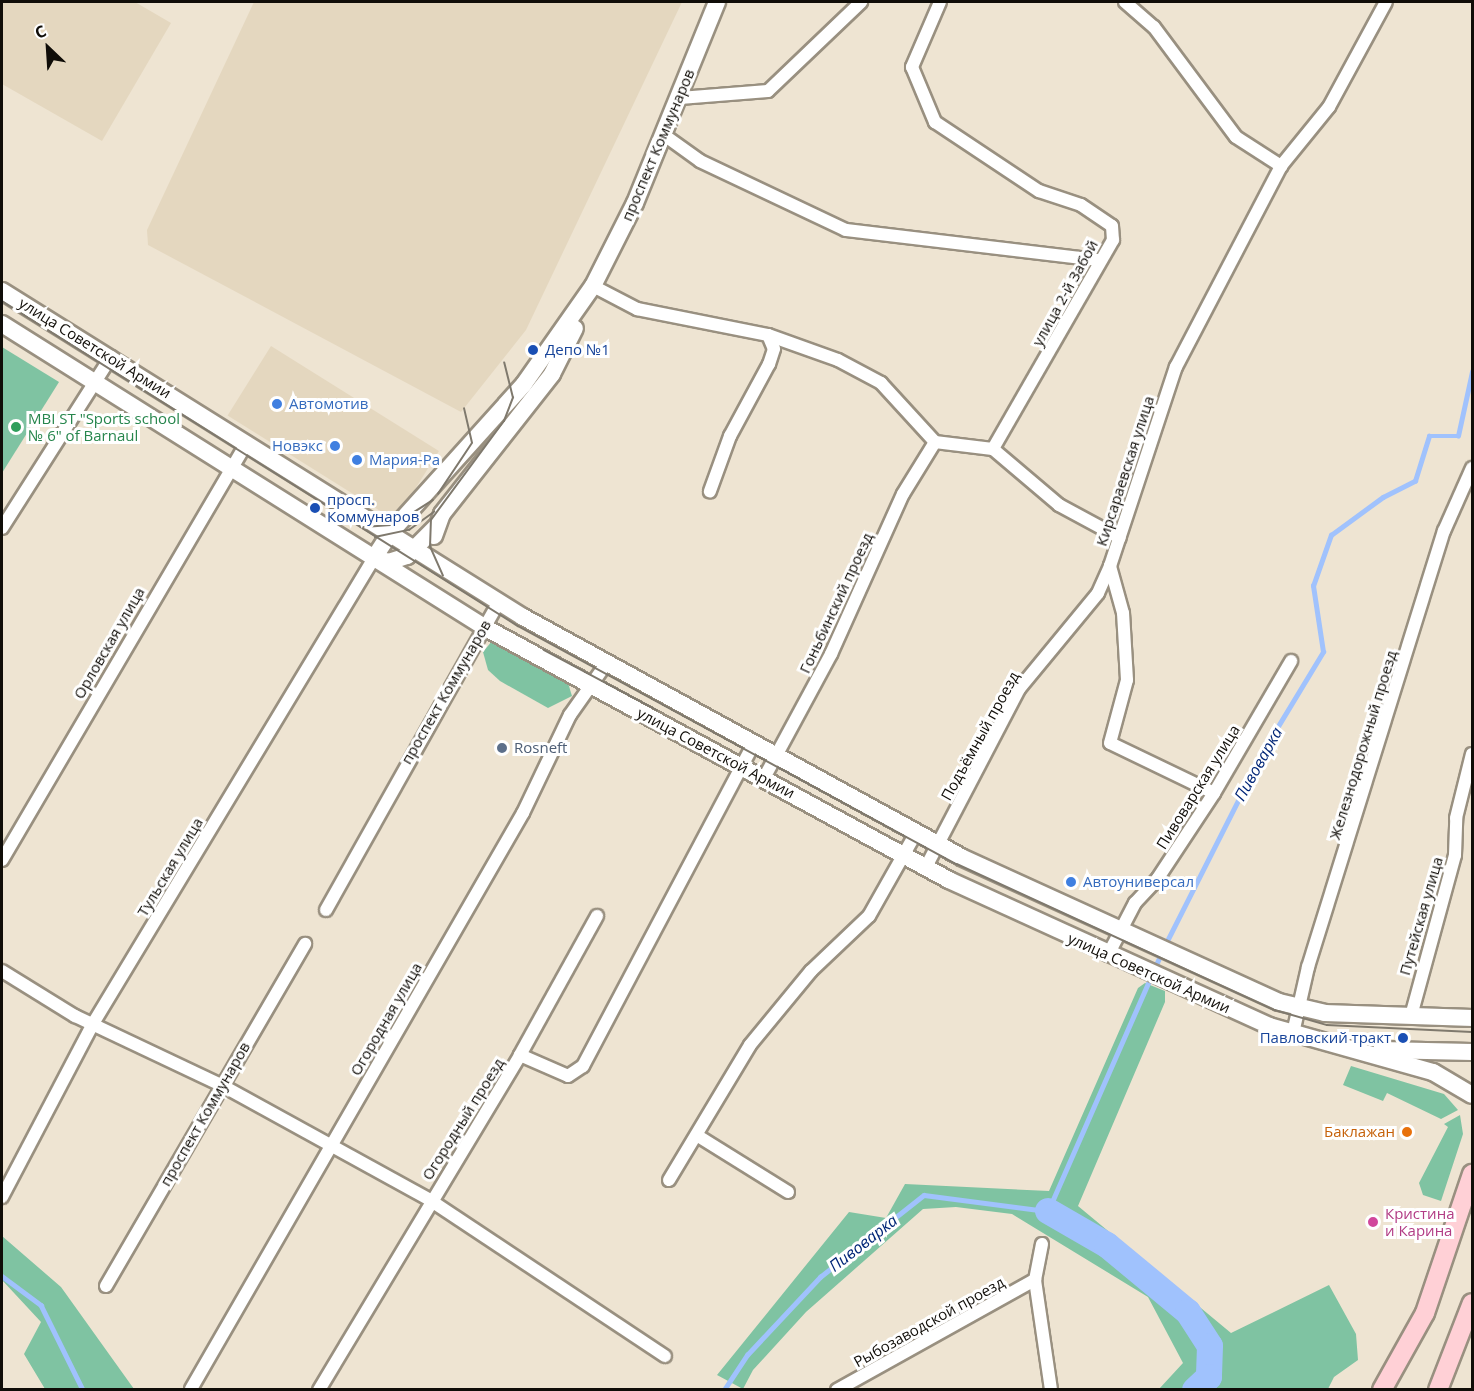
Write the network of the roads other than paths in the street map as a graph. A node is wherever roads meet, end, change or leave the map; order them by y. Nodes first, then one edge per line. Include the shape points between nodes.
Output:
1 (717, 2) edge
2 (861, 2) edge
3 (940, 2) edge
4 (1125, 2) edge
5 (1386, 2) edge
6 (681, 98) junction
7 (664, 135) junction
8 (1281, 166) junction
9 (1099, 260) junction
10 (593, 286) junction
11 (2, 291) edge
12 (2, 324) edge
13 (768, 335) junction
14 (111, 357) junction
15 (94, 382) junction
16 (935, 442) junction
17 (247, 443) junction
18 (993, 449) junction
19 (231, 468) junction
20 (1473, 468) edge
21 (710, 491) dead end
22 (436, 527) junction
23 (2, 528) edge
24 (390, 533) junction
25 (1120, 538) junction
26 (417, 550) junction
27 (374, 558) junction
28 (1110, 566) junction
29 (451, 571) junction
30 (499, 602) junction
31 (484, 627) junction
32 (1291, 661) dead end
33 (606, 663) junction
34 (593, 687) junction
35 (754, 743) junction
36 (1473, 754) edge
37 (777, 756) junction
38 (742, 766) junction
39 (764, 778) junction
40 (1214, 793) junction
41 (916, 833) junction
42 (938, 844) junction
43 (904, 855) junction
44 (2, 860) edge
45 (926, 867) junction
46 (326, 910) dead end
47 (597, 916) dead end
48 (1126, 935) junction
49 (305, 944) dead end
50 (1115, 958) junction
51 (2, 971) edge
52 (1299, 1008) junction
53 (1411, 1017) junction
54 (1473, 1018) edge
55 (94, 1022) junction
56 (1293, 1033) junction
57 (1353, 1049) junction
58 (1473, 1052) edge
59 (520, 1055) junction
60 (221, 1085) junction
61 (1473, 1095) edge
62 (698, 1136) junction
63 (333, 1144) junction
64 (1473, 1174) edge
65 (669, 1180) dead end
66 (788, 1192) dead end
67 (2, 1197) edge
68 (430, 1200) junction
69 (1042, 1244) dead end
70 (1035, 1280) junction
71 (106, 1286) dead end
72 (1473, 1304) edge
73 (666, 1356) dead end
74 (191, 1389) edge
75 (319, 1389) edge
76 (837, 1389) edge
77 (1052, 1389) edge
78 (1382, 1389) edge
79 (1438, 1389) edge

1 - 6 main road, проспект Коммунаров
2 - 6 street via 768,92
3 - 9 street, улица 2-й Забой via 912,67 936,122 1039,191 1105,216 1113,240
4 - 8 street via 1154,27 1236,137
5 - 8 street, Кирсараевская улица via 1329,107
6 - 7 main road, проспект Коммунаров
7 - 9 street via 700,161 846,230
7 - 10 main road, проспект Коммунаров
8 - 25 street, Кирсараевская улица via 1176,367
9 - 18 street, улица 2-й Забой
10 - 13 street via 637,309
10 - 22 main road, проспект Коммунаров via 552,374
10 - 24 main road, проспект Коммунаров via 524,384
11 - 14 main road, улица Советской Армии
12 - 15 main road, улица Советской Армии
13 - 16 street via 838,360 881,383
13 - 21 street via 774,349 769,364 730,436
14 - 15 street
14 - 17 main road, улица Советской Армии
15 - 19 main road, улица Советской Армии
15 - 23 street
16 - 18 street
16 - 37 street, Гоньбинский проезд via 903,494 831,654
17 - 19 street, Орловская улица
17 - 24 main road, улица Советской Армии
18 - 25 street via 1059,505
19 - 27 main road, улица Советской Армии
19 - 44 street, Орловская улица
20 - 52 street, Железнодорожный проезд via 1440,542
22 - 26 main road, проспект Коммунаров
22 - 29 main road via 435,550
24 - 26 main road, улица Советской Армии
24 - 27 main road, проспект Коммунаров
25 - 28 street, Кирсараевская улица
26 - 27 main road via 398,561
26 - 29 main road, улица Советской Армии
27 - 31 main road, улица Советской Армии
27 - 55 street, Тульская улица
28 - 40 street, Кирсараевская улица via 1123,613 1127,680 1110,743
28 - 42 street, Подъёмный проезд via 1098,592 1019,689
29 - 30 main road, улица Советской Армии
30 - 31 street, проспект Коммунаров
30 - 33 main road, улица Советской Армии
31 - 34 main road, улица Советской Армии
31 - 46 street, проспект Коммунаров
32 - 40 street, Пивоварская улица
33 - 34 street, Огородная улица
33 - 35 main road, улица Советской Армии
34 - 38 main road, улица Советской Армии
34 - 63 street, Огородная улица via 570,715 523,813
35 - 37 main road, улица Советской Армии
35 - 38 street, Огородный проезд
36 - 53 street, Путейская улица via 1456,818 1455,855
37 - 39 street, Гоньбинский проезд
37 - 41 main road, улица Советской Армии
38 - 39 main road, улица Советской Армии
38 - 59 street, Огородный проезд via 583,1066 568,1076
39 - 43 main road, улица Советской Армии
40 - 48 street, Пивоварская улица
41 - 42 main road, улица Советской Армии
41 - 43 street
42 - 45 street, Подъёмный проезд
42 - 48 main road, улица Советской Армии
43 - 45 main road, улица Советской Армии
43 - 62 street via 869,916 811,970 750,1045
45 - 50 main road, улица Советской Армии
47 - 59 street
48 - 50 street, Пивоварская улица
48 - 52 main road, улица Советской Армии
49 - 60 street, проспект Коммунаров
50 - 56 main road, улица Советской Армии
51 - 55 street
52 - 53 main road, улица Советской Армии
52 - 56 street, Железнодорожный проезд
53 - 54 main road, улица Советской Армии
55 - 60 street
55 - 67 street, Тульская улица
56 - 57 main road, улица Советской Армии
57 - 58 main road
57 - 61 main road, улица Советской Армии via 1454,1080
59 - 68 street, Огородный проезд
60 - 63 street
60 - 71 street, проспект Коммунаров
62 - 65 street
62 - 66 street
63 - 68 street
63 - 74 street, Огородная улица
64 - 78 main road via 1425,1312
68 - 73 street
68 - 75 street, Огородный проезд
69 - 70 street
70 - 76 street, Рыбозаводской проезд
70 - 77 street
72 - 79 main road

